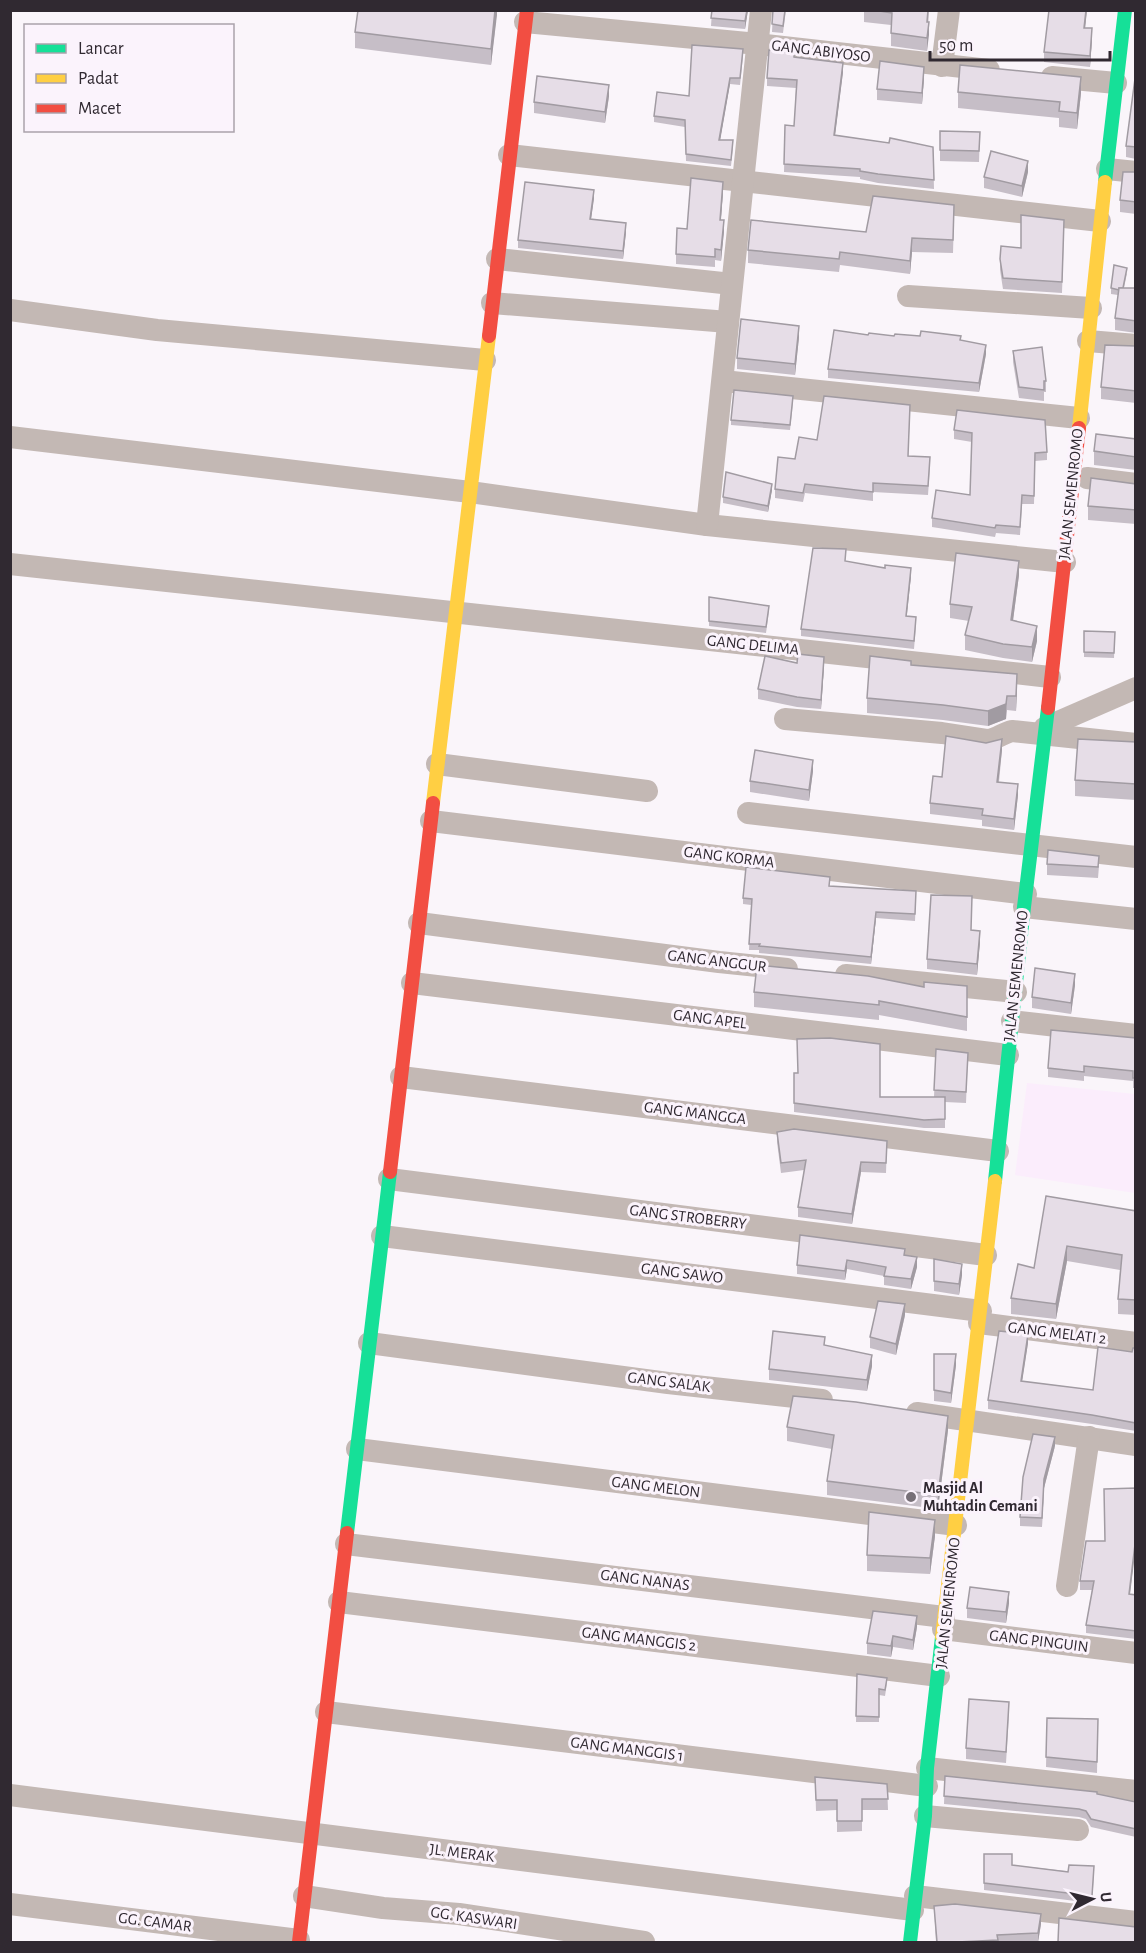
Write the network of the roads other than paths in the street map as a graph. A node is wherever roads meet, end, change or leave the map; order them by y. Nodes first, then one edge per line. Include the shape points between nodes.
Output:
1 (761, 10) edge
2 (949, 10) edge
3 (1125, 10) edge
4 (526, 16) edge
5 (1129, 37) edge
6 (758, 44) junction
7 (942, 66) junction
8 (1012, 73) edge
9 (1035, 75) edge
10 (1116, 83) junction
11 (509, 154) junction
12 (1107, 169) junction
13 (1136, 172) edge
14 (743, 181) junction
15 (1100, 221) junction
16 (497, 259) junction
17 (732, 284) junction
18 (908, 296) dead end
19 (492, 303) junction
20 (1091, 308) junction
21 (10, 310) edge
22 (728, 322) junction
23 (1088, 341) junction
24 (1136, 345) edge
25 (485, 360) junction
26 (723, 381) junction
27 (1079, 418) junction
28 (10, 437) edge
29 (1074, 476) junction
30 (1136, 484) edge
31 (470, 492) junction
32 (708, 525) junction
33 (1065, 562) junction
34 (10, 564) edge
35 (455, 613) junction
36 (1050, 677) junction
37 (1136, 688) edge
38 (785, 719) dead end
39 (1044, 732) junction
40 (1136, 744) edge
41 (438, 764) junction
42 (647, 791) dead end
43 (748, 813) dead end
44 (431, 821) junction
45 (1030, 845) junction
46 (1136, 857) edge
47 (1025, 900) junction
48 (1136, 919) edge
49 (419, 923) junction
50 (412, 983) junction
51 (1016, 992) junction
52 (1012, 1020) junction
53 (1136, 1035) edge
54 (1008, 1056) junction
55 (410, 1077) junction
56 (998, 1151) junction
57 (389, 1179) junction
58 (382, 1236) junction
59 (986, 1255) junction
60 (980, 1317) junction
61 (369, 1343) junction
62 (1136, 1343) edge
63 (846, 1402) edge
64 (900, 1410) edge
65 (968, 1419) junction
66 (1089, 1437) junction
67 (1136, 1445) edge
68 (357, 1449) junction
69 (956, 1525) junction
70 (346, 1544) junction
71 (1067, 1586) dead end
72 (339, 1602) junction
73 (944, 1623) junction
74 (1136, 1653) edge
75 (939, 1676) junction
76 (326, 1712) junction
77 (927, 1777) junction
78 (1136, 1791) edge
79 (10, 1795) edge
80 (925, 1816) junction
81 (1078, 1830) dead end
82 (312, 1834) junction
83 (304, 1896) junction
84 (914, 1903) junction
85 (10, 1904) edge
86 (1136, 1922) edge
87 (299, 1942) edge
88 (644, 1942) edge
89 (910, 1942) edge

1 - 6 street
2 - 7 street
3 - 5 street, JALAN SEMENROMO
4 - 6 street, GANG ABIYOSO
4 - 11 street
5 - 10 street, JALAN SEMENROMO
6 - 7 street, GANG ABIYOSO
6 - 14 street
7 - 8 street, GANG ABIYOSO
9 - 10 street
10 - 12 street, JALAN SEMENROMO
11 - 14 street
11 - 16 street
12 - 13 street
12 - 15 street, JALAN SEMENROMO
14 - 15 street
14 - 17 street
15 - 20 street, JALAN SEMENROMO
16 - 17 street
16 - 19 street
17 - 22 street
18 - 20 street
19 - 22 street
19 - 25 street
20 - 23 street, JALAN SEMENROMO
21 - 25 street via 157,330
22 - 26 street
23 - 24 street
23 - 27 street, JALAN SEMENROMO
25 - 31 street
26 - 27 street
26 - 32 street
27 - 29 street, JALAN SEMENROMO
28 - 31 street
29 - 30 street
29 - 33 street, JALAN SEMENROMO
31 - 32 street
31 - 35 street
32 - 33 street
33 - 36 street, JALAN SEMENROMO
34 - 35 street, GANG DELIMA
35 - 36 street, GANG DELIMA
35 - 41 street
36 - 39 street, JALAN SEMENROMO
37 - 39 street
38 - 39 street via 988,740 1012,731
39 - 40 street
39 - 45 street, JALAN SEMENROMO
41 - 42 street
41 - 44 street
43 - 45 street
44 - 47 street, GANG KORMA
44 - 49 street
45 - 46 street
45 - 47 street, JALAN SEMENROMO
47 - 48 street, GANG KORMA
47 - 51 street, JALAN SEMENROMO
49 - 50 street
49 - 51 street, GANG ANGGUR via 707,961
50 - 54 street, GANG APEL
50 - 55 street
51 - 52 street, JALAN SEMENROMO
52 - 53 street
52 - 54 street, JALAN SEMENROMO
54 - 56 street, JALAN SEMENROMO
55 - 56 street, GANG MANGGA
55 - 57 street
56 - 59 street, JALAN SEMENROMO
57 - 58 street
57 - 59 street, GANG STROBERRY
58 - 60 street, GANG SAWO
58 - 61 street
59 - 60 street, JALAN SEMENROMO
60 - 62 street, GANG MELATI 2
60 - 65 street, JALAN SEMENROMO
61 - 63 street, GANG SALAK
61 - 68 street
64 - 65 street
65 - 66 street
65 - 69 street, JALAN SEMENROMO
66 - 67 street
66 - 71 street
68 - 69 street, GANG MELON
68 - 70 street
69 - 73 street, JALAN SEMENROMO
70 - 72 street
70 - 73 street, GANG NANAS
72 - 75 street, GANG MANGGIS 2
72 - 76 street
73 - 74 street, GANG PINGUIN
73 - 75 street, JALAN SEMENROMO
75 - 77 street, JALAN SEMENROMO
76 - 77 street, GANG MANGGIS 1
76 - 82 street
77 - 78 street, GANG MANGGIS 1
77 - 80 street, JALAN SEMENROMO
79 - 82 street, JL. MERAK
80 - 81 street
80 - 84 street, JALAN SEMENROMO
82 - 83 street
82 - 84 street, JL. MERAK
83 - 87 street
83 - 88 street, GG. KASWARI
84 - 86 street, JL. MERAK
84 - 89 street, JALAN SEMENROMO
85 - 87 street, GG. CAMAR

